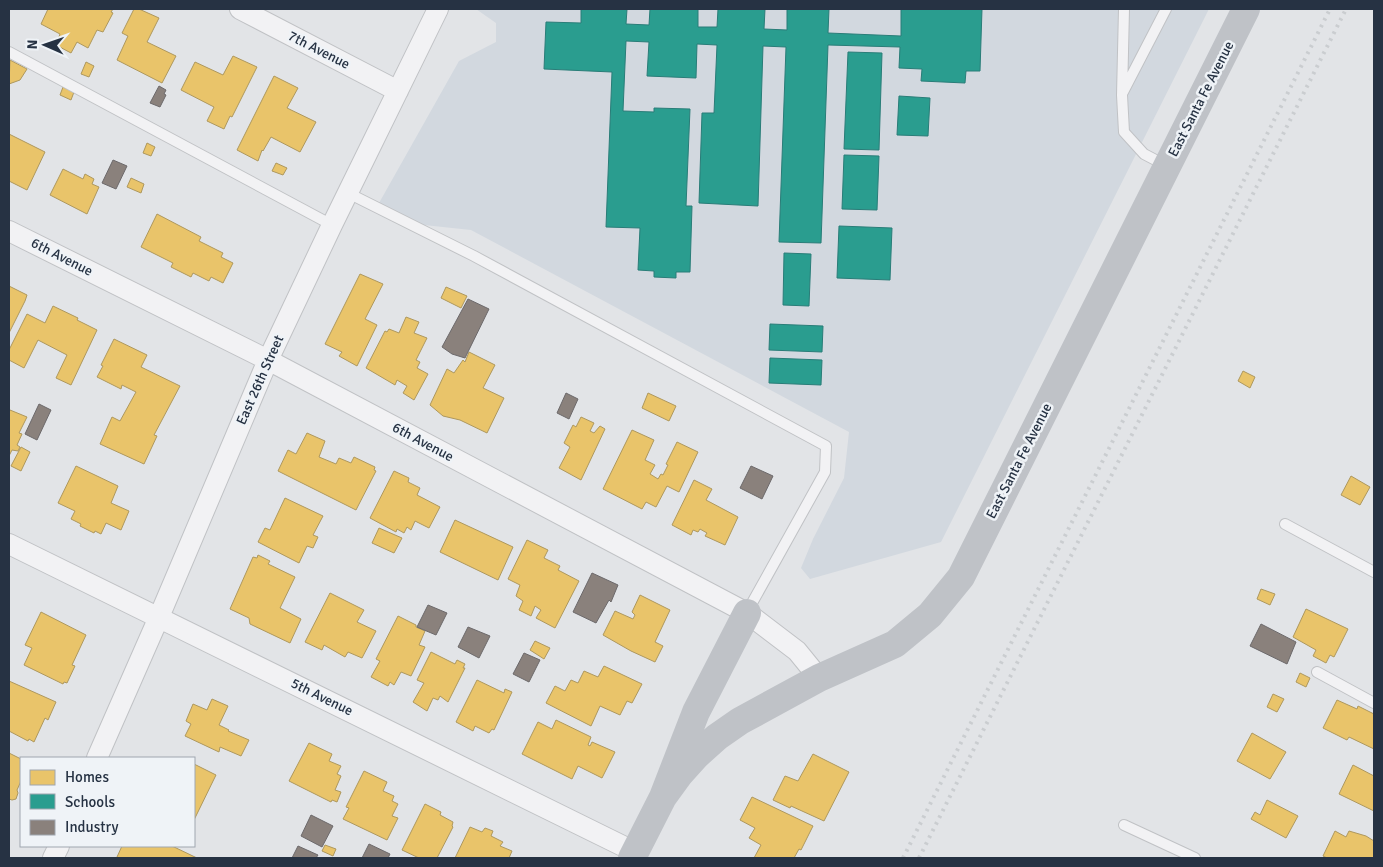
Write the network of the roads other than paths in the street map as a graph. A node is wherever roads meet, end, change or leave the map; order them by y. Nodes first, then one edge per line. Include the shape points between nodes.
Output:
1 (240, 9) edge
2 (438, 9) edge
3 (1124, 9) edge
4 (1166, 9) edge
5 (1246, 9) edge
6 (9, 52) edge
7 (398, 91) junction
8 (1122, 95) junction
9 (1167, 166) junction
10 (348, 193) junction
11 (332, 225) junction
12 (9, 231) edge
13 (268, 360) junction
14 (1285, 524) dead end
15 (9, 544) edge
16 (1374, 572) edge
17 (747, 613) junction
18 (160, 617) junction
19 (1317, 672) dead end
20 (819, 678) junction
21 (1374, 703) edge
22 (97, 757) edge
23 (663, 797) junction
24 (1124, 825) dead end
25 (634, 855) edge
26 (1195, 858) edge

1 - 7 street, 7th Avenue
2 - 7 street, East 26th Street
3 - 8 lane
4 - 8 lane
5 - 9 street, East Santa Fe Avenue
6 - 11 lane
7 - 10 street, East 26th Street
8 - 9 lane via 1124,132 1144,154
9 - 20 street, East Santa Fe Avenue via 961,577 930,614 894,644
10 - 11 street, East 26th Street
10 - 17 lane via 474,256 826,446 825,472
11 - 13 street, East 26th Street
12 - 13 street, 6th Avenue
13 - 17 street, 6th Avenue
13 - 18 street, East 26th Street
14 - 16 lane
15 - 18 street, 5th Avenue
17 - 20 street, 6th Avenue via 797,651
17 - 23 street, East Santa Fe Avenue via 696,712
18 - 22 street, East 26th Street
18 - 25 street, 5th Avenue
19 - 21 lane
20 - 23 street, East Santa Fe Avenue via 717,737 696,755
23 - 25 street, East Santa Fe Avenue
24 - 26 lane

